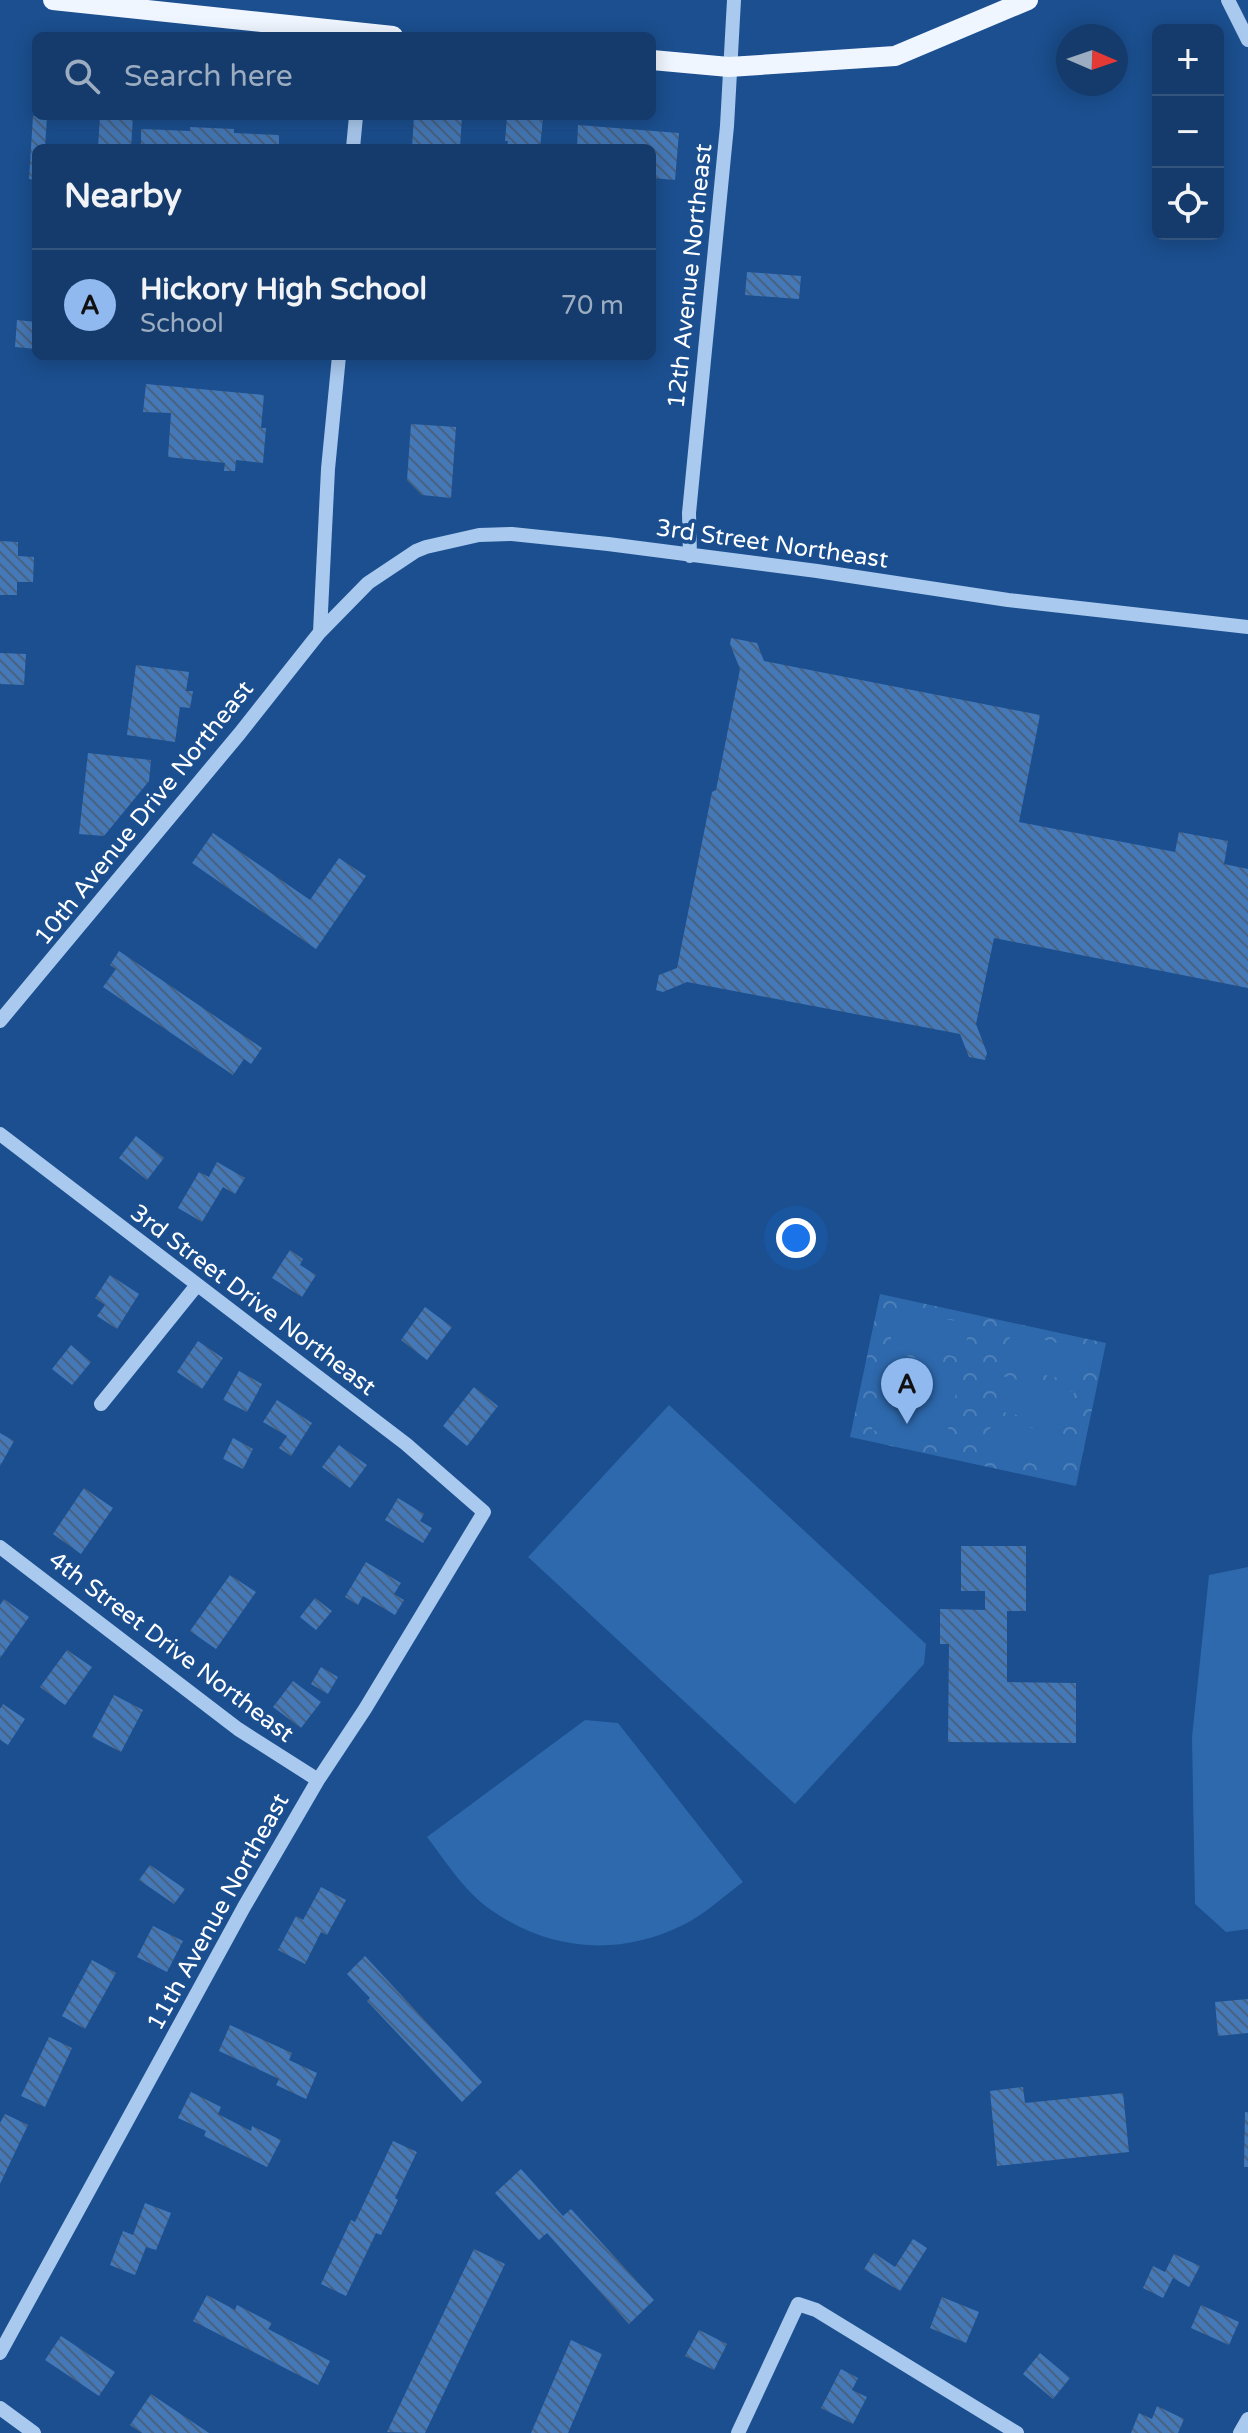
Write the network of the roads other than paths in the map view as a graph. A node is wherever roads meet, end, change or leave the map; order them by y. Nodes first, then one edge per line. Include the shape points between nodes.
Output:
1 (53, 0) edge
2 (734, 0) edge
3 (1028, 0) edge
4 (1228, 0) edge
5 (336, 32) edge
6 (1248, 40) edge
7 (656, 60) edge
8 (729, 67) junction
9 (356, 120) edge
10 (353, 144) edge
11 (339, 360) edge
12 (690, 556) junction
13 (1248, 627) edge
14 (320, 632) junction
15 (0, 1021) edge
16 (0, 1134) edge
17 (197, 1285) junction
18 (101, 1404) dead end
19 (476, 1505) joint
20 (0, 1548) edge
21 (318, 1780) junction
22 (0, 2353) edge
23 (0, 2408) edge
24 (1248, 2419) edge
25 (34, 2433) edge
26 (738, 2433) edge
27 (1017, 2433) edge
28 (1240, 2433) edge

1 - 5 main road
2 - 8 street, 12th Avenue Northeast
3 - 8 main road via 895,56
4 - 6 street
7 - 8 main road
8 - 12 street, 12th Avenue Northeast via 689,513
9 - 10 street
11 - 14 street
12 - 13 street, 3rd Street Northeast
12 - 14 street, 3rd Street Northeast via 512,534 457,538 416,551 368,583
14 - 15 street, 10th Avenue Drive Northeast
16 - 17 street, 3rd Street Drive Northeast
17 - 18 street
17 - 19 street, 3rd Street Drive Northeast via 406,1444
19 - 21 street, 11th Avenue Northeast via 484,1512
20 - 21 street, 4th Street Drive Northeast via 238,1729
21 - 22 street, 11th Avenue Northeast
23 - 25 street
24 - 28 street
26 - 27 street via 798,2304

